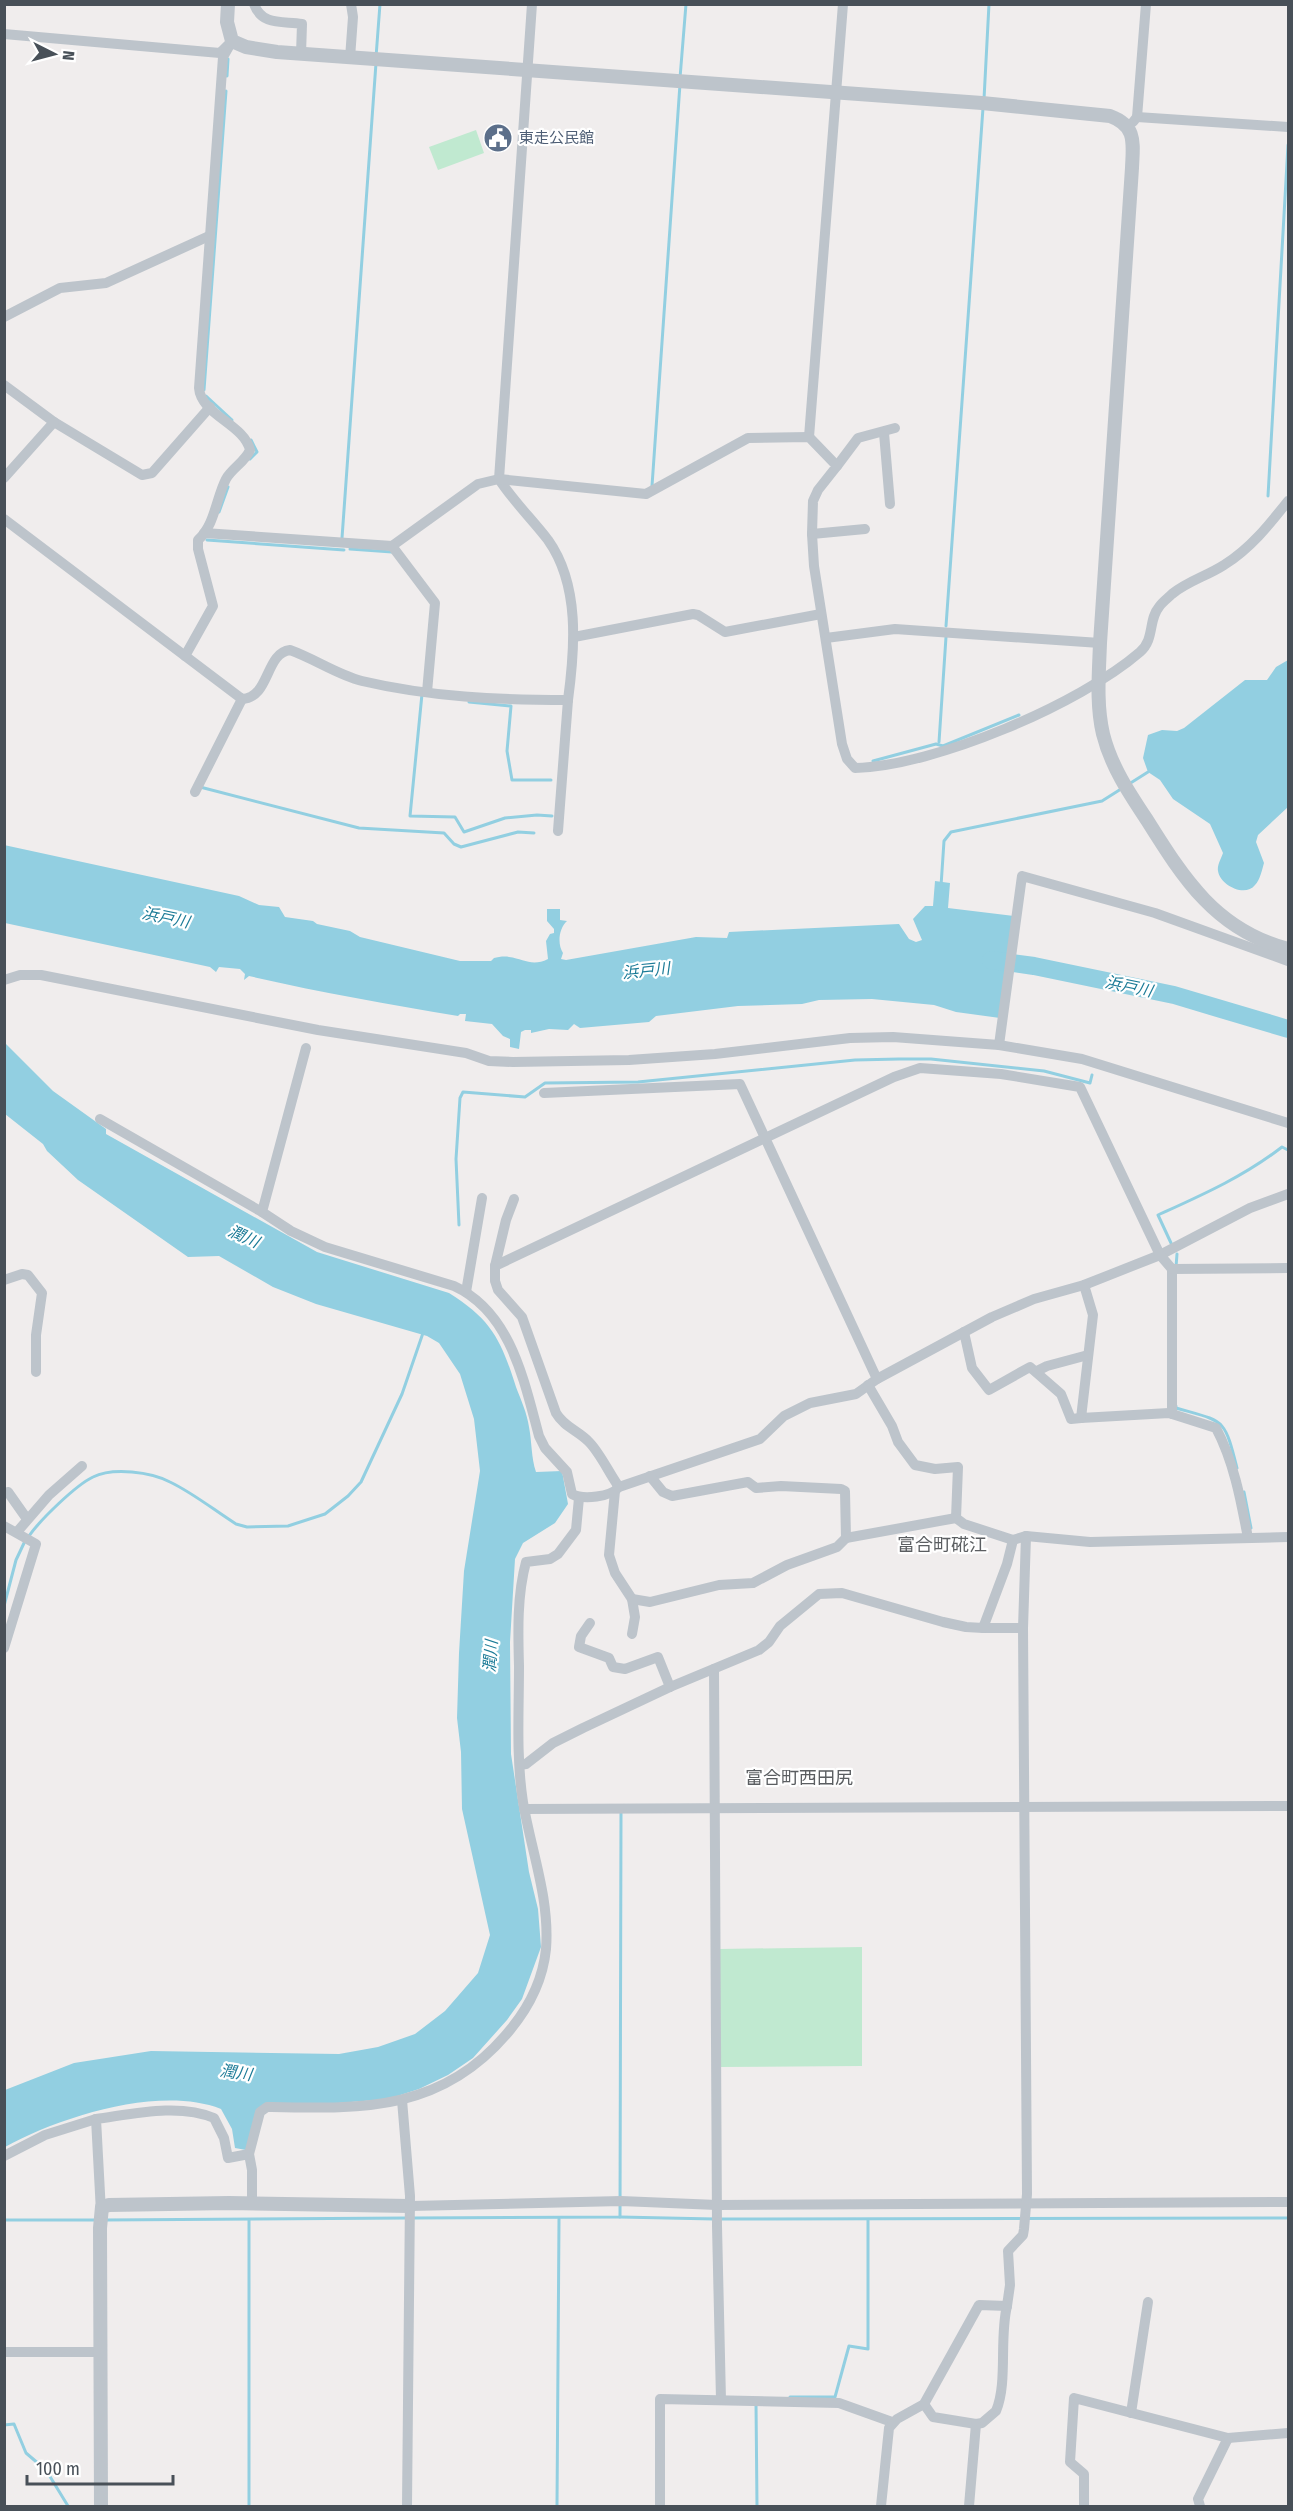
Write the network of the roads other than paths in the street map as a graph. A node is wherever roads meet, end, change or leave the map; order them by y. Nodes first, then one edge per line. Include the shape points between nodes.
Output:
1 (228, 4) edge
2 (254, 4) edge
3 (351, 4) edge
4 (532, 4) edge
5 (843, 4) edge
6 (1146, 4) edge
7 (4, 34) edge
8 (232, 41) junction
9 (301, 54) junction
10 (350, 58) junction
11 (526, 72) junction
12 (836, 93) junction
13 (1133, 122) junction
14 (1288, 127) edge
15 (209, 236) junction
16 (4, 317) edge
17 (4, 385) edge
18 (210, 407) junction
19 (54, 422) junction
20 (895, 428) dead end
21 (884, 433) junction
22 (809, 437) junction
23 (837, 466) junction
24 (4, 478) edge
25 (499, 479) junction
26 (1288, 501) edge
27 (891, 504) dead end
28 (4, 519) edge
29 (865, 529) dead end
30 (204, 533) junction
31 (812, 534) junction
32 (392, 546) junction
33 (821, 614) junction
34 (574, 637) junction
35 (826, 638) junction
36 (1100, 643) junction
37 (185, 656) junction
38 (1098, 682) junction
39 (427, 692) junction
40 (242, 699) junction
41 (568, 700) junction
42 (195, 792) dead end
43 (558, 831) dead end
44 (1288, 949) edge
45 (1288, 961) edge
46 (4, 980) edge
47 (999, 1046) junction
48 (306, 1048) dead end
49 (543, 1093) dead end
50 (100, 1119) dead end
51 (1288, 1123) edge
52 (765, 1139) junction
53 (1288, 1194) edge
54 (482, 1198) dead end
55 (514, 1199) dead end
56 (262, 1212) junction
57 (1160, 1255) junction
58 (495, 1266) junction
59 (1288, 1268) edge
60 (1172, 1269) junction
61 (4, 1280) edge
62 (1084, 1285) junction
63 (466, 1292) junction
64 (964, 1332) junction
65 (1088, 1355) junction
66 (1037, 1371) junction
67 (36, 1372) dead end
68 (873, 1382) junction
69 (1172, 1414) junction
70 (1081, 1418) junction
71 (82, 1466) dead end
72 (650, 1476) junction
73 (615, 1490) junction
74 (8, 1492) dead end
75 (582, 1497) junction
76 (956, 1518) junction
77 (27, 1519) junction
78 (4, 1526) edge
79 (20, 1534) junction
80 (1026, 1536) junction
81 (1288, 1537) edge
82 (846, 1538) junction
83 (1248, 1538) junction
84 (1013, 1540) junction
85 (632, 1599) junction
86 (590, 1623) dead end
87 (983, 1628) junction
88 (1023, 1628) junction
89 (632, 1635) dead end
90 (4, 1648) edge
91 (714, 1669) junction
92 (670, 1687) junction
93 (520, 1765) junction
94 (1288, 1806) edge
95 (716, 1808) junction
96 (1025, 1808) junction
97 (524, 1809) junction
98 (402, 2100) junction
99 (96, 2120) junction
100 (249, 2154) junction
101 (4, 2156) edge
102 (1288, 2202) edge
103 (246, 2203) junction
104 (410, 2206) junction
105 (1026, 2206) junction
106 (717, 2207) junction
107 (101, 2212) junction
108 (1148, 2302) dead end
109 (1007, 2306) junction
110 (4, 2352) edge
111 (100, 2352) junction
112 (721, 2400) junction
113 (924, 2404) junction
114 (1131, 2413) junction
115 (892, 2422) junction
116 (976, 2424) junction
117 (1288, 2433) edge
118 (1228, 2438) junction
119 (98, 2506) edge
120 (407, 2506) edge
121 (660, 2506) edge
122 (881, 2506) edge
123 (969, 2506) edge
124 (1084, 2506) edge
125 (1200, 2506) edge

1 - 8 street
2 - 9 street via 258,15 266,20 302,24
3 - 10 street
4 - 11 street
5 - 12 street
6 - 13 street
7 - 8 street via 220,52
8 - 9 street via 256,49
8 - 15 street via 223,57
9 - 10 street
10 - 11 street
11 - 12 street
11 - 25 street
12 - 13 street via 987,103
12 - 22 street
13 - 14 street
13 - 36 street
15 - 16 street via 106,284 60,288
15 - 18 street via 199,388
17 - 19 street
18 - 19 street via 148,475
18 - 30 street via 246,440 250,450 226,478
19 - 24 street
20 - 21 street
21 - 23 street via 858,438
21 - 27 street
22 - 23 street
22 - 25 street via 748,438 646,494
23 - 31 street via 813,501
25 - 32 street via 478,484
25 - 34 street via 560,562 568,588
26 - 38 street via 1244,551 1190,582 1157,608 1151,637 1142,651
28 - 37 street
29 - 31 street
30 - 32 street
30 - 37 street via 198,540 198,549 213,606
31 - 33 street
32 - 39 street via 435,603
33 - 34 street via 724,632 693,615
33 - 35 street
34 - 41 street
35 - 36 street via 895,629
35 - 38 street via 842,744 855,768 876,767 951,749 1011,726
36 - 38 street
37 - 40 street
38 - 44 street via 1103,734 1118,774 1182,873 1207,904 1235,926
39 - 40 street via 360,680 283,651 258,692
39 - 41 street via 521,701
40 - 42 street
41 - 43 street
45 - 47 street via 1155,913 1022,876
46 - 47 street via 41,975 489,1060 629,1060 850,1038 893,1037
47 - 51 street via 1082,1059
48 - 56 street
49 - 52 street via 740,1084
50 - 56 street
52 - 57 street via 920,1068 1001,1074 1080,1087
52 - 58 street
52 - 68 street
53 - 57 street via 1250,1208
54 - 63 street
55 - 58 street
56 - 63 street via 325,1247
57 - 60 street
57 - 62 street
58 - 73 street via 498,1290 522,1317 561,1422 588,1440
59 - 60 street
60 - 69 street
61 - 67 street via 28,1275 42,1293
62 - 64 street via 1034,1299
62 - 65 street via 1093,1315
63 - 75 street via 503,1330 539,1436 567,1472 572,1494
64 - 66 street via 972,1368 989,1390 1030,1367
64 - 68 street
65 - 66 street
65 - 70 street
66 - 70 street via 1061,1394 1071,1419
68 - 72 street via 856,1394 810,1403 784,1416 760,1439
68 - 76 street via 898,1442 915,1465 935,1469 958,1467
69 - 70 street
69 - 83 street via 1216,1428 1226,1447
71 - 77 street
72 - 73 street
72 - 82 street via 672,1496 748,1482 756,1488 841,1489 845,1491
73 - 75 street
73 - 85 street via 609,1556
74 - 77 street
75 - 93 street via 576,1530 558,1554 526,1562 521,1578
76 - 82 street
76 - 84 street
77 - 79 street
78 - 79 street
79 - 90 street via 36,1544
80 - 83 street via 1090,1542
80 - 84 street
80 - 88 street
81 - 83 street
82 - 85 street via 837,1547 787,1565 753,1583 719,1585 650,1602
84 - 87 street
85 - 89 street
86 - 92 street via 579,1647 609,1658 614,1667 625,1669 658,1657
87 - 88 street
87 - 91 street via 966,1628 842,1593 819,1594 780,1626 759,1650
88 - 96 street
91 - 92 street
91 - 95 street
92 - 93 street via 553,1743
93 - 97 street
94 - 96 street
95 - 96 street
95 - 97 street
95 - 106 street
96 - 105 street
97 - 98 street via 546,1921 546,1949 534,1993 518,2021 481,2061 437,2088
98 - 100 street via 356,2108 267,2108 260,2112
98 - 104 street
99 - 100 street via 138,2113 200,2112 214,2118 228,2158
99 - 101 street via 45,2135
99 - 107 street
100 - 103 street via 252,2170
102 - 105 street
103 - 104 street
103 - 107 street via 109,2205 102,2207
104 - 106 street via 633,2201
104 - 120 street
105 - 106 street
105 - 109 street via 1023,2235 1008,2251
106 - 112 street
107 - 111 street
108 - 114 street
109 - 113 street via 979,2305
109 - 116 street via 998,2409
110 - 111 street
111 - 119 street
112 - 115 street via 839,2403
112 - 121 street via 660,2399
113 - 115 street
113 - 116 street via 933,2418
114 - 118 street
114 - 124 street via 1074,2398 1070,2462 1084,2474
115 - 122 street
116 - 123 street
117 - 118 street
118 - 125 street via 1198,2499

